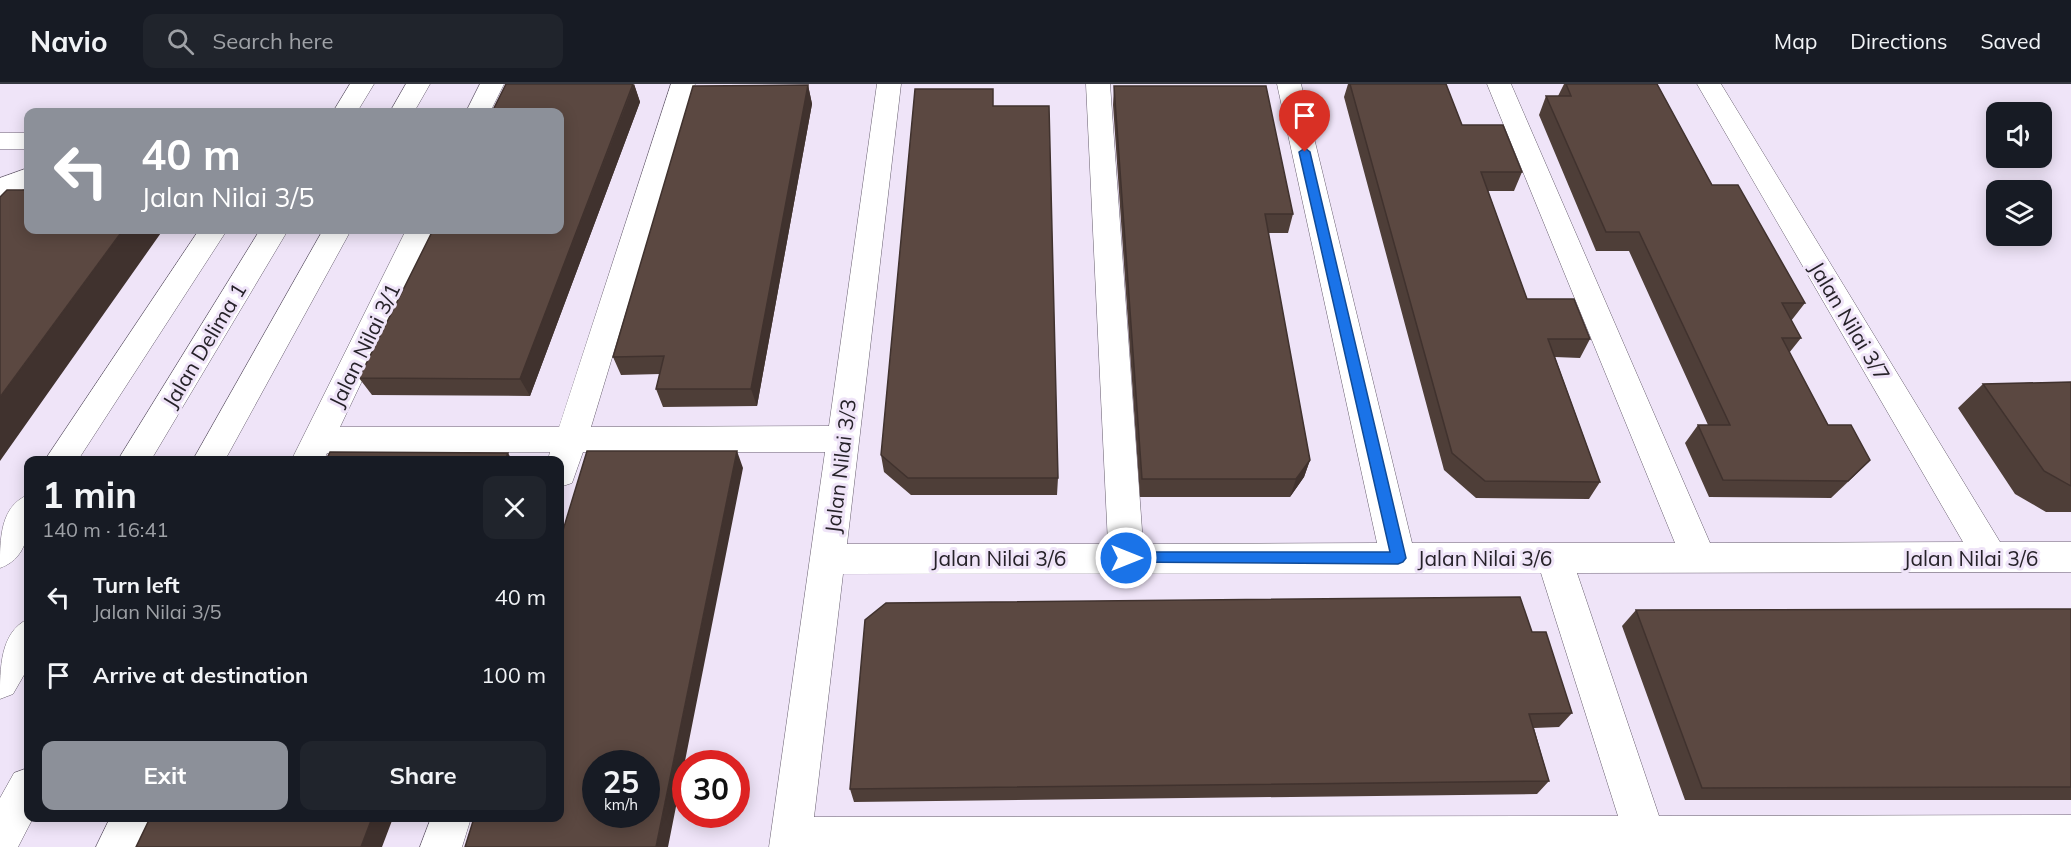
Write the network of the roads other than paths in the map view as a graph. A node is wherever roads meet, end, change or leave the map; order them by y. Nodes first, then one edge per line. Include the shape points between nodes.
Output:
1 (362, 84) edge
2 (418, 84) edge
3 (492, 84) edge
4 (683, 84) edge
5 (889, 84) edge
6 (1098, 84) edge
7 (1289, 84) edge
8 (1499, 84) edge
9 (1709, 84) edge
10 (347, 108) edge
11 (404, 108) edge
12 (480, 108) edge
13 (0, 141) edge
14 (24, 141) edge
15 (24, 179) edge
16 (0, 192) edge
17 (210, 234) edge
18 (272, 234) edge
19 (335, 234) edge
20 (418, 234) edge
21 (570, 440) junction
22 (843, 440) junction
23 (312, 450) edge
24 (64, 456) edge
25 (136, 456) edge
26 (211, 456) edge
27 (564, 460) edge
28 (24, 515) edge
29 (0, 553) edge
30 (2071, 557) edge
31 (1126, 558) junction
32 (1398, 558) junction
33 (1554, 558) junction
34 (1699, 558) junction
35 (1991, 558) junction
36 (828, 559) junction
37 (24, 642) edge
38 (0, 682) edge
39 (24, 793) edge
40 (130, 822) edge
41 (450, 822) edge
42 (2071, 836) edge
43 (0, 838) edge
44 (791, 842) edge
45 (1647, 842) edge
46 (117, 847) edge
47 (441, 847) edge

1 - 10 street
2 - 11 street
3 - 12 street
4 - 21 street
5 - 22 street, Jalan Nilai 3/3
6 - 31 street
7 - 32 street
8 - 34 street
9 - 35 street, Jalan Nilai 3/7
13 - 14 street
15 - 16 street
17 - 24 street
18 - 25 street, Jalan Delima 1
19 - 26 street
20 - 23 street, Jalan Nilai 3/1
21 - 22 street
21 - 23 street
21 - 27 street
22 - 36 street, Jalan Nilai 3/3
28 - 29 street
30 - 35 street, Jalan Nilai 3/6
31 - 32 street, Jalan Nilai 3/6
31 - 36 street, Jalan Nilai 3/6
32 - 33 street, Jalan Nilai 3/6
33 - 34 street, Jalan Nilai 3/6
33 - 45 street
34 - 35 street, Jalan Nilai 3/6
36 - 44 street, Jalan Nilai 3/3
37 - 38 street
39 - 43 street
40 - 46 street
41 - 47 street
42 - 45 street
44 - 45 street

